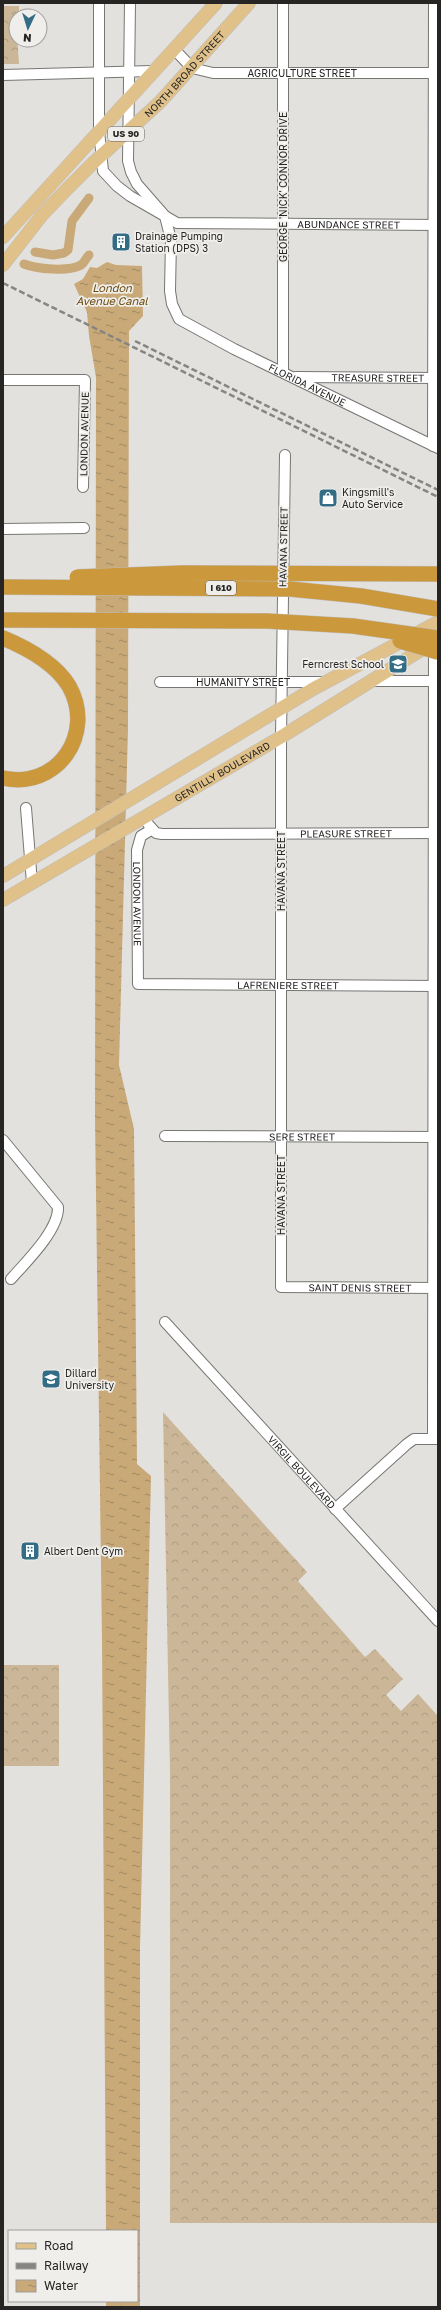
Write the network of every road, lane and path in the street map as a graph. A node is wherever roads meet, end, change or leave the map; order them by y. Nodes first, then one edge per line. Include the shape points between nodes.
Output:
1 (99, 3) edge
2 (130, 3) edge
3 (216, 3) edge
4 (249, 3) edge
5 (283, 3) edge
6 (434, 3) edge
7 (174, 49) junction
8 (192, 68) junction
9 (152, 71) junction
10 (130, 72) junction
11 (99, 73) junction
12 (283, 73) junction
13 (436, 73) edge
14 (3, 75) edge
15 (130, 96) junction
16 (99, 130) junction
17 (129, 131) junction
18 (101, 156) junction
19 (165, 216) junction
20 (283, 225) junction
21 (435, 225) edge
22 (3, 237) edge
23 (3, 265) edge
24 (283, 372) junction
25 (293, 377) junction
26 (436, 378) edge
27 (3, 380) edge
28 (435, 447) edge
29 (285, 455) dead end
30 (83, 487) dead end
31 (84, 528) dead end
32 (3, 529) edge
33 (438, 574) edge
34 (3, 587) edge
35 (31, 587) junction
36 (438, 609) edge
37 (3, 620) edge
38 (438, 622) edge
39 (3, 638) edge
40 (437, 643) edge
41 (369, 681) junction
42 (436, 681) edge
43 (160, 682) dead end
44 (282, 682) junction
45 (325, 682) junction
46 (282, 708) junction
47 (281, 737) junction
48 (3, 778) edge
49 (26, 808) dead end
50 (140, 817) junction
51 (152, 830) junction
52 (281, 833) junction
53 (435, 833) edge
54 (30, 860) junction
55 (3, 876) edge
56 (32, 883) junction
57 (3, 900) edge
58 (138, 984) joint
59 (281, 984) junction
60 (435, 986) edge
61 (165, 1136) dead end
62 (281, 1136) junction
63 (436, 1137) edge
64 (3, 1140) edge
65 (11, 1279) dead end
66 (281, 1287) joint
67 (435, 1288) edge
68 (165, 1322) dead end
69 (436, 1438) edge
70 (335, 1508) junction
71 (438, 1621) edge

1 - 11 street, ABUNDANCE STREET
2 - 10 street, ABUNDANCE STREET
3 - 7 main road, US 90
4 - 8 main road, NORTH BROAD STREET / US 90
5 - 12 street, GEORGE 'NICK' CONNOR DRIVE
6 - 13 street
7 - 8 street
7 - 9 main road, US 90
8 - 12 street, AGRICULTURE STREET via 213,73
8 - 17 main road, NORTH BROAD STREET / US 90
9 - 10 street
9 - 15 main road, US 90
10 - 11 street
10 - 15 street, ABUNDANCE STREET
11 - 14 street
11 - 16 street, ABUNDANCE STREET
12 - 13 street, AGRICULTURE STREET
12 - 20 street, GEORGE 'NICK' CONNOR DRIVE
13 - 21 street
15 - 16 main road, US 90
15 - 17 street, ABUNDANCE STREET
16 - 18 street, ABUNDANCE STREET
16 - 22 main road, US 90
17 - 18 main road, NORTH BROAD STREET / US 90
17 - 19 street, ABUNDANCE STREET via 128,161 131,172 137,184
18 - 19 street, ABUNDANCE STREET via 103,171 117,186
18 - 23 main road, NORTH BROAD STREET / US 90 via 42,215
19 - 20 street, ABUNDANCE STREET via 177,223
19 - 24 street, FLORIDA AVENUE via 171,240 170,291 172,304 179,319
20 - 21 street, ABUNDANCE STREET
20 - 24 street, GEORGE 'NICK' CONNOR DRIVE
21 - 26 street
24 - 25 street, FLORIDA AVENUE
25 - 26 street, TREASURE STREET
25 - 28 street, FLORIDA AVENUE
26 - 28 street
27 - 30 street, LONDON AVENUE via 85,380
29 - 44 street, HAVANA STREET
31 - 32 street
33 - 35 highway, bridge via 182,573 47,579
34 - 35 highway, I 610, bridge
35 - 36 highway, I 610, bridge via 305,590 393,600
37 - 40 highway, bridge via 259,621 331,624 413,644
38 - 45 main road, GENTILLY BOULEVARD
39 - 48 highway via 42,660 59,673 76,700 79,714 79,725 72,747 52,768 38,776
40 - 41 main road, GENTILLY BOULEVARD
40 - 42 street
41 - 42 street
41 - 47 main road, GENTILLY BOULEVARD
42 - 53 street
43 - 44 street, HUMANITY STREET
44 - 45 street, HUMANITY STREET
44 - 46 street, HAVANA STREET
45 - 46 main road, GENTILLY BOULEVARD
46 - 47 street, HAVANA STREET
46 - 54 main road, GENTILLY BOULEVARD
47 - 50 main road, GENTILLY BOULEVARD
47 - 52 street, HAVANA STREET
49 - 54 street
50 - 51 street
50 - 56 main road, GENTILLY BOULEVARD
51 - 52 street, PLEASURE STREET via 162,834
51 - 58 street, LONDON AVENUE via 141,836 137,850
52 - 53 street, PLEASURE STREET
52 - 59 street, HAVANA STREET
53 - 60 street
54 - 55 main road, GENTILLY BOULEVARD
54 - 56 street
56 - 57 main road, GENTILLY BOULEVARD
58 - 59 street, LAFRENIERE STREET
59 - 60 street, LAFRENIERE STREET
59 - 62 street, HAVANA STREET
60 - 63 street
61 - 62 street, SERE STREET
62 - 63 street, SERE STREET
62 - 66 street, HAVANA STREET
63 - 67 street
64 - 65 street via 58,1207 58,1219 34,1254
66 - 67 street, SAINT DENIS STREET
67 - 69 street
68 - 70 street, VIRGIL BOULEVARD
69 - 70 street via 414,1439
70 - 71 street, VIRGIL BOULEVARD

